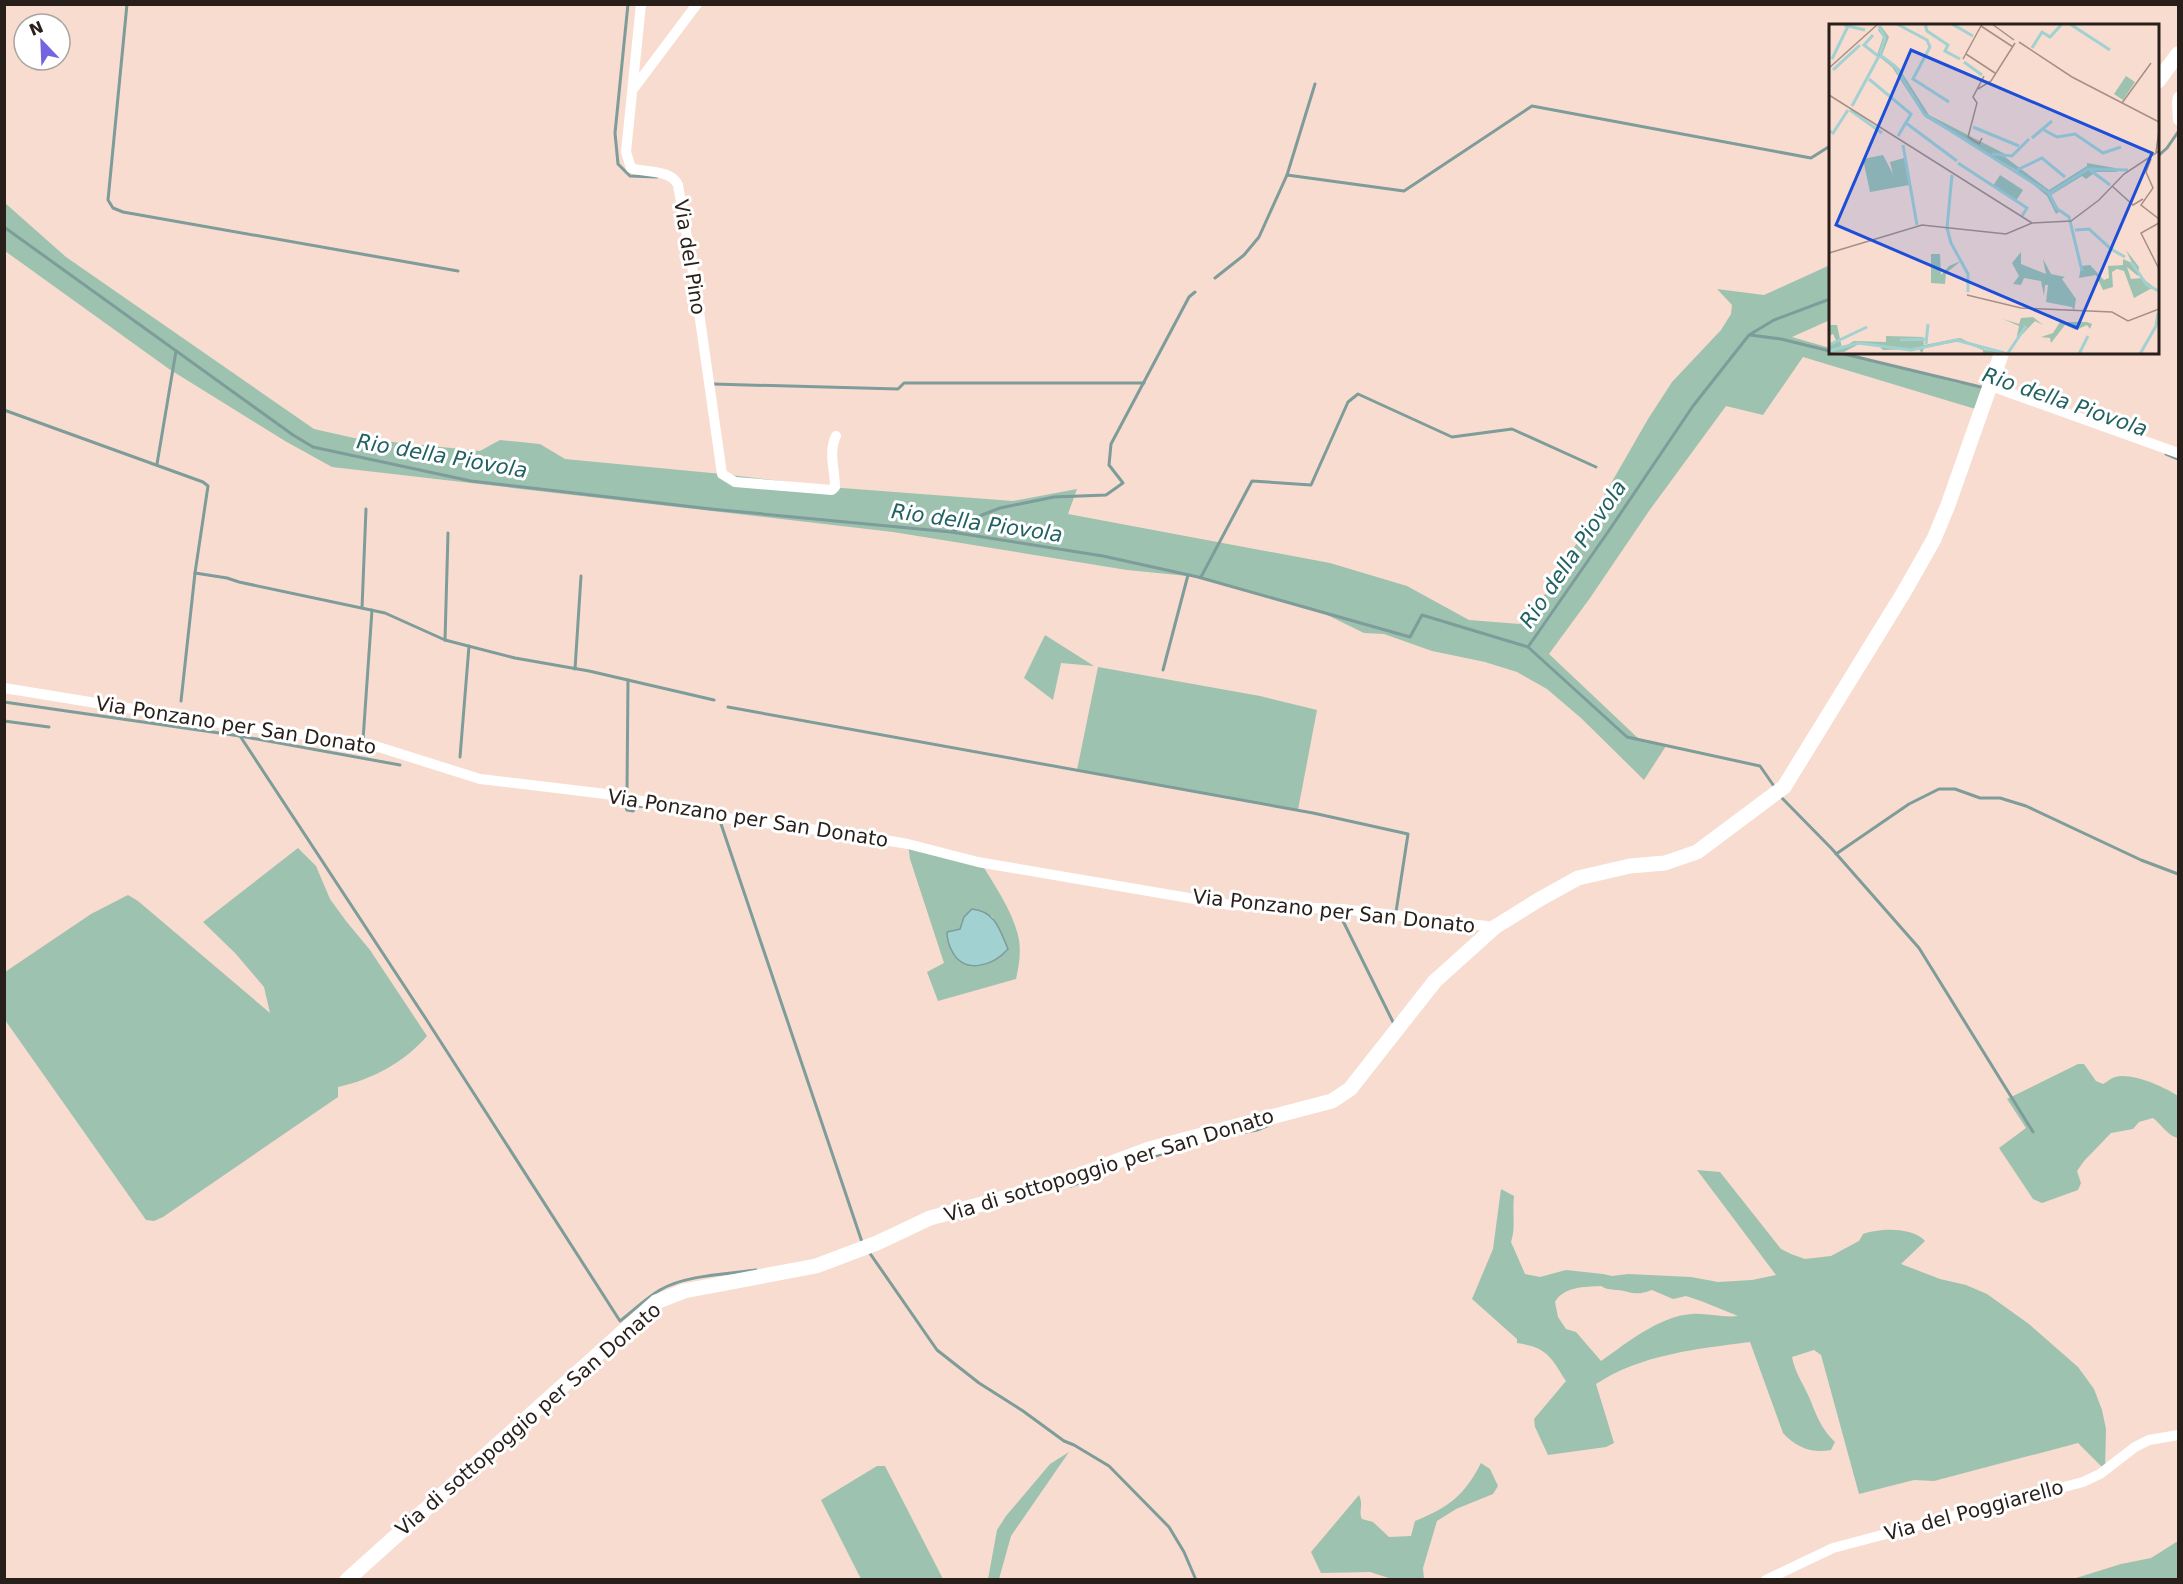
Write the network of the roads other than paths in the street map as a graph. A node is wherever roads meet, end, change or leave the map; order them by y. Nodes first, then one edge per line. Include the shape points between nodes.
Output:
1 (641, 4) edge
2 (697, 4) edge
3 (2178, 54) edge
4 (2159, 78) edge
5 (632, 91) junction
6 (2178, 97) edge
7 (2178, 120) edge
8 (2001, 354) edge
9 (1989, 390) junction
10 (836, 436) dead end
11 (2178, 453) edge
12 (4, 688) edge
13 (1495, 927) junction
14 (2178, 1435) edge
15 (347, 1580) edge
16 (1766, 1580) edge

1 - 5 street, Via del Pino
2 - 5 street
3 - 4 street
5 - 10 street, Via del Pino via 627,160 631,168 669,175 678,185 722,474 735,482 832,490 832,445
6 - 7 street
8 - 9 street, Via di sottopoggio per San Donato
9 - 11 street
9 - 13 street, Via di sottopoggio per San Donato via 1934,538 1778,791 1697,852 1665,863 1578,878
12 - 13 street, Via Ponzano per San Donato via 363,743 480,778 606,794 726,818 855,835 978,862 1230,905 1342,909
13 - 15 street, Via di sottopoggio per San Donato via 1436,981 1350,1089 1332,1101 1149,1149 1056,1184 930,1218 816,1266 684,1291 656,1302
14 - 16 street, Via del Poggiarello via 2134,1447 2100,1474 2083,1482 1833,1548

